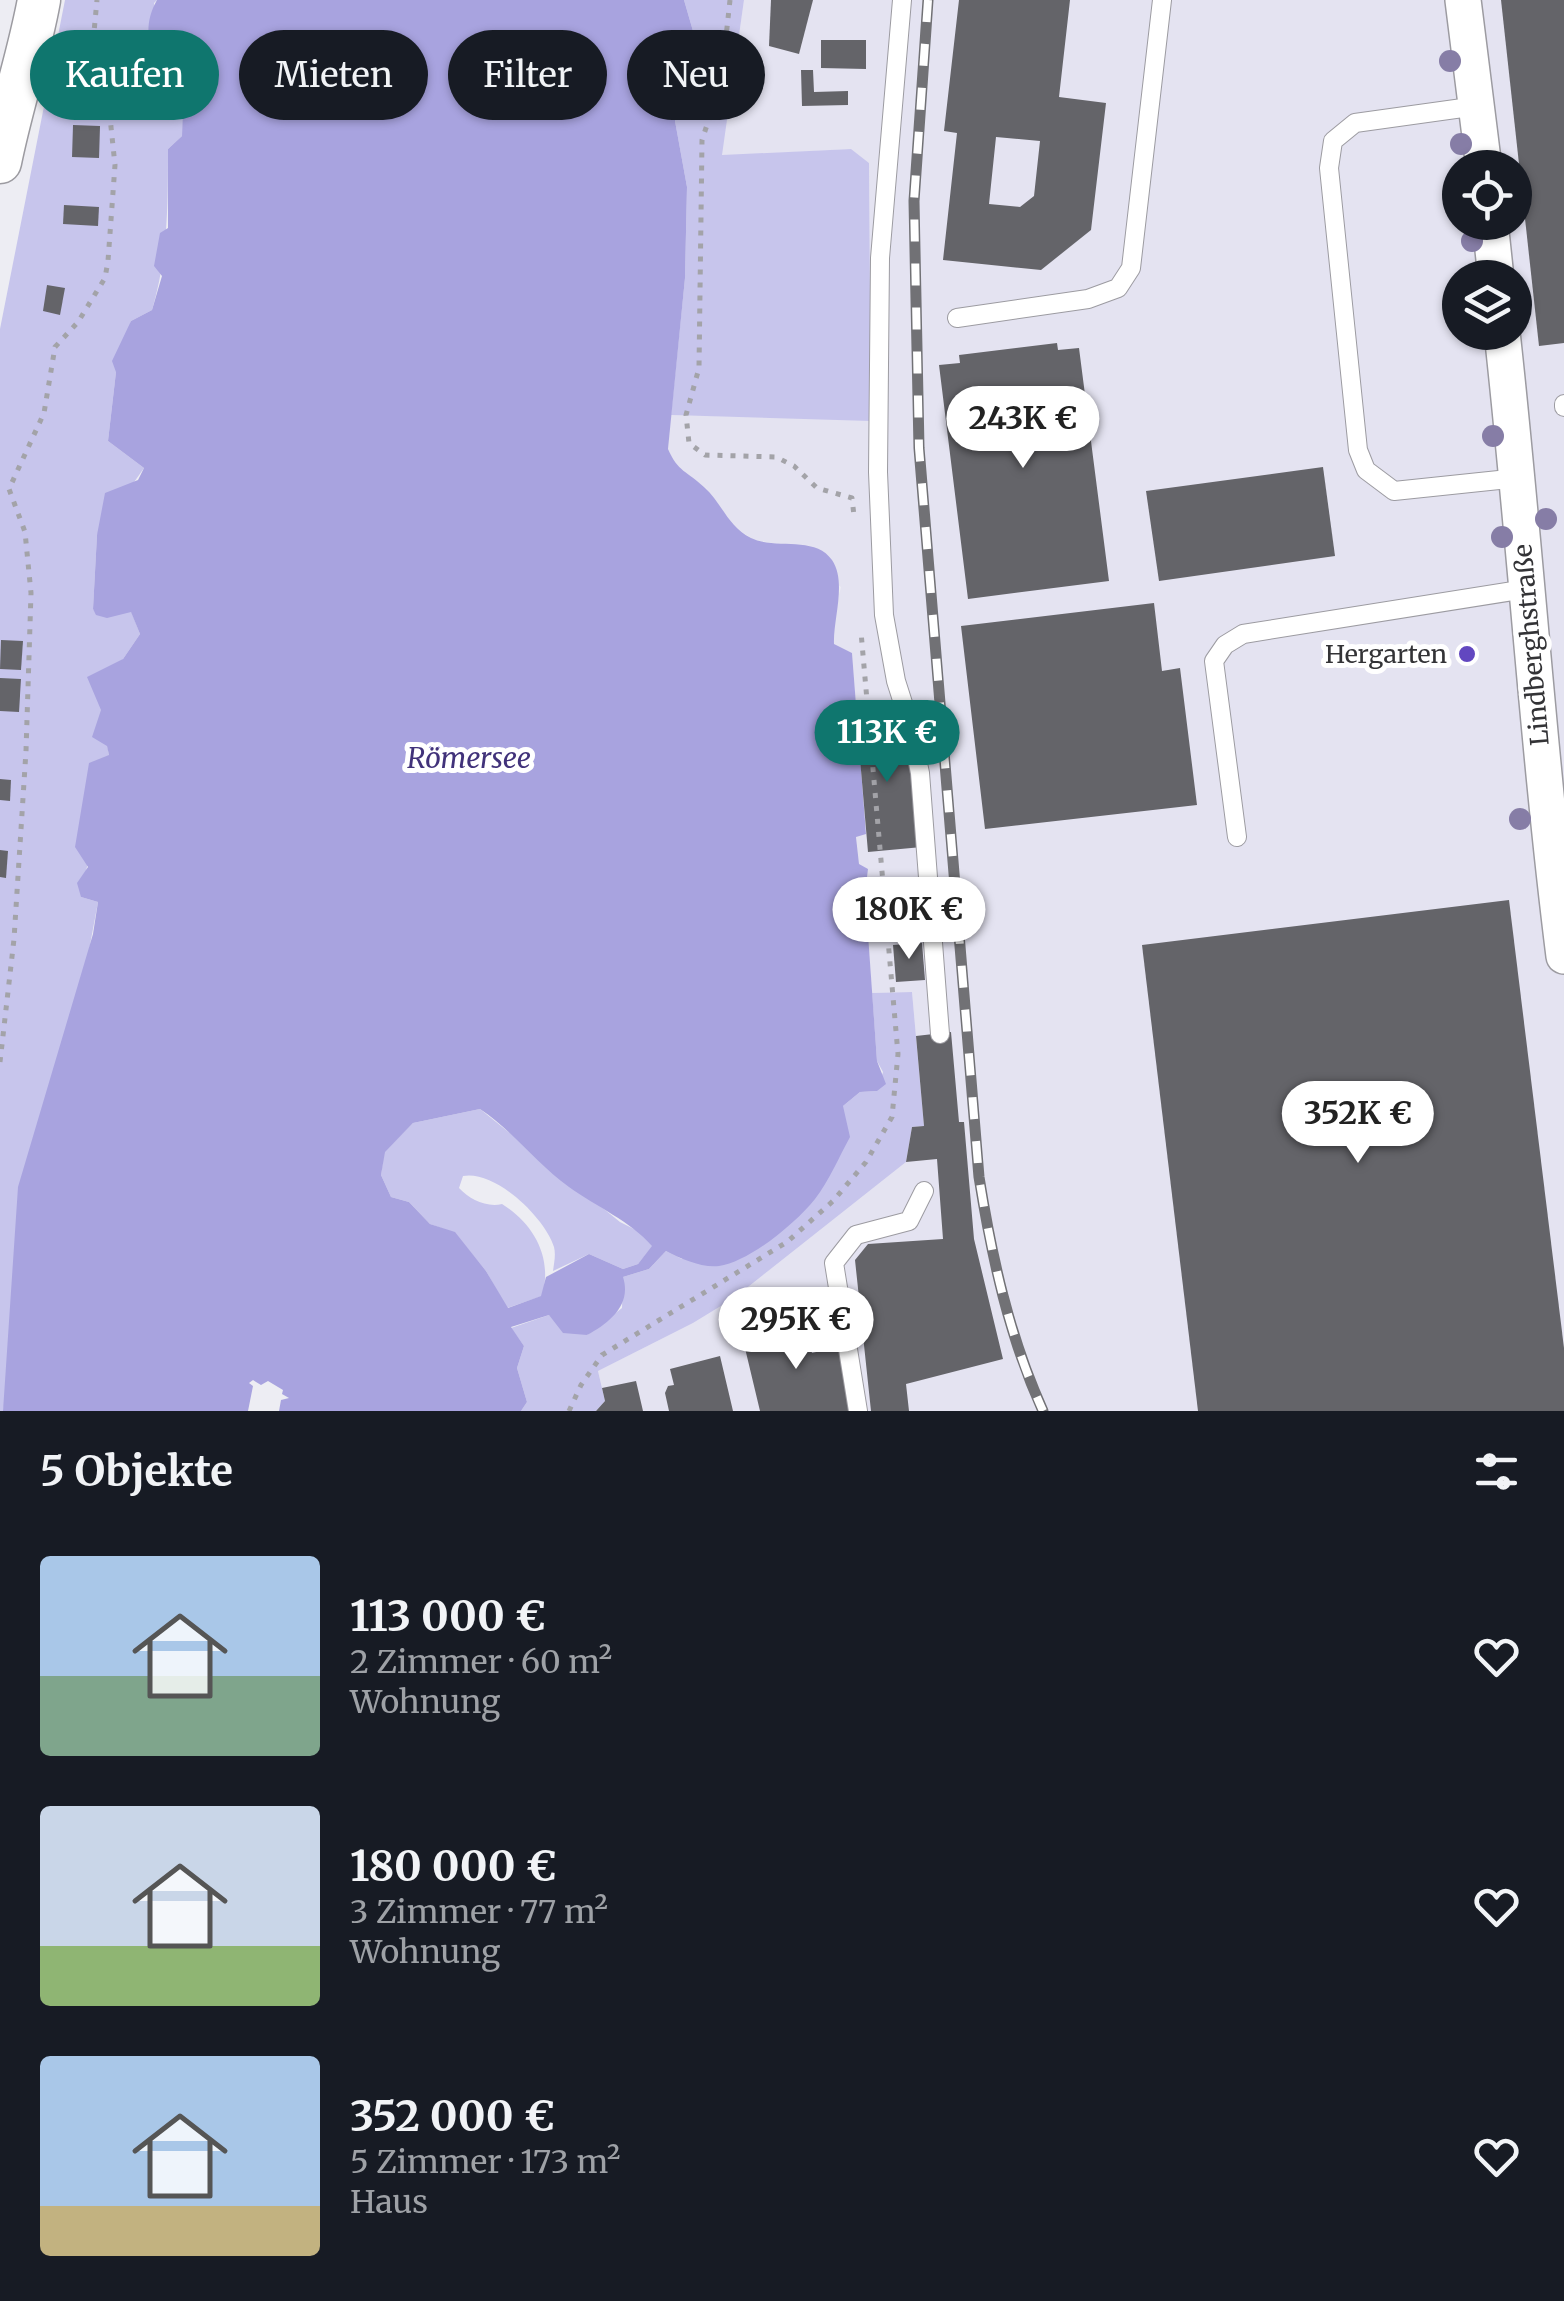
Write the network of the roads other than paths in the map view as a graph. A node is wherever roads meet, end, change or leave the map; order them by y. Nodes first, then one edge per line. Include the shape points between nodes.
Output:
1 (13, 0) edge
2 (39, 0) edge
3 (902, 0) edge
4 (1162, 0) edge
5 (1463, 0) edge
6 (1477, 106) junction
7 (9, 116) junction
8 (1482, 150) edge
9 (0, 162) edge
10 (958, 318) dead end
11 (1504, 350) edge
12 (1518, 478) junction
13 (1526, 589) junction
14 (1236, 836) dead end
15 (1564, 956) edge
16 (940, 1034) dead end
17 (924, 1191) dead end
18 (858, 1411) edge

1 - 7 street
2 - 7 street
3 - 16 lane via 880,258 880,508 884,615 920,773
4 - 10 lane via 1130,268 1118,288 1088,300
5 - 6 street
6 - 8 street
6 - 12 lane via 1355,123 1333,141 1329,168 1358,450 1366,470 1394,491
7 - 9 street
11 - 12 street, Lindberghstraße
12 - 13 street, Lindberghstraße
13 - 14 lane via 1243,634 1225,645 1214,662
13 - 15 street, Lindberghstraße
17 - 18 lane via 909,1221 856,1235 834,1263

